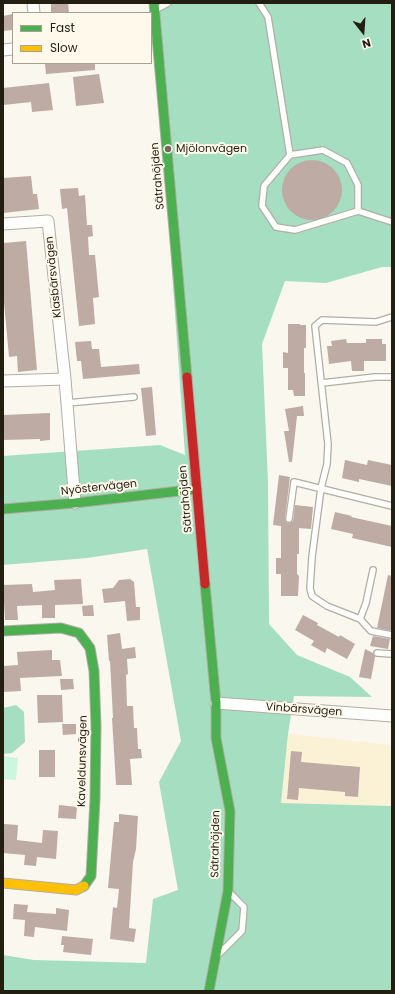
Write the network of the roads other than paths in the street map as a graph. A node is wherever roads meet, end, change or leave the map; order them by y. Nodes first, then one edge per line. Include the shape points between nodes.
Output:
1 (168, 3) edge
2 (259, 3) edge
3 (155, 7) edge
4 (154, 30) edge
5 (290, 155) junction
6 (358, 211) junction
7 (392, 222) edge
8 (3, 224) edge
9 (392, 317) edge
10 (392, 377) edge
11 (65, 378) junction
12 (3, 382) edge
13 (322, 384) junction
14 (134, 397) dead end
15 (67, 403) junction
16 (321, 488) junction
17 (197, 489) junction
18 (75, 503) junction
19 (392, 506) edge
20 (3, 509) edge
21 (289, 520) dead end
22 (373, 570) dead end
23 (360, 618) junction
24 (3, 631) edge
25 (392, 635) edge
26 (376, 653) dead end
27 (392, 654) edge
28 (216, 703) junction
29 (392, 716) edge
30 (3, 883) edge
31 (228, 891) junction
32 (216, 958) junction
33 (209, 991) edge

1 - 3 lane
2 - 5 lane via 268,17
3 - 4 street, Sätrahöjden
4 - 17 street, Sätrahöjden
5 - 6 lane via 323,150 347,164 358,184
5 - 6 lane via 264,186 262,206 276,227 295,230
6 - 7 lane
8 - 11 street, Klasbärsvägen via 48,221
9 - 13 lane via 376,322 322,320 315,326
10 - 13 lane
11 - 12 street
11 - 15 street, Klasbärsvägen
13 - 16 lane via 328,444 327,464
14 - 15 lane
15 - 18 street, Klasbärsvägen
16 - 19 lane
16 - 21 lane via 294,482
16 - 23 lane via 312,557 312,596 327,606
17 - 18 street, Nyöstervägen
17 - 28 street, Sätrahöjden
18 - 20 street, Nyöstervägen
22 - 23 lane
23 - 25 lane via 371,631
24 - 30 street, Kaveldunsvägen via 61,628 79,633 90,648 94,671 96,726 91,876 85,885 76,890
26 - 27 lane
28 - 29 street, Vinbärsvägen
28 - 31 street, Sätrahöjden via 216,738 230,812
31 - 32 street, Sätrahöjden
31 - 32 lane via 244,907 242,931
32 - 33 street, Sätrahöjden

